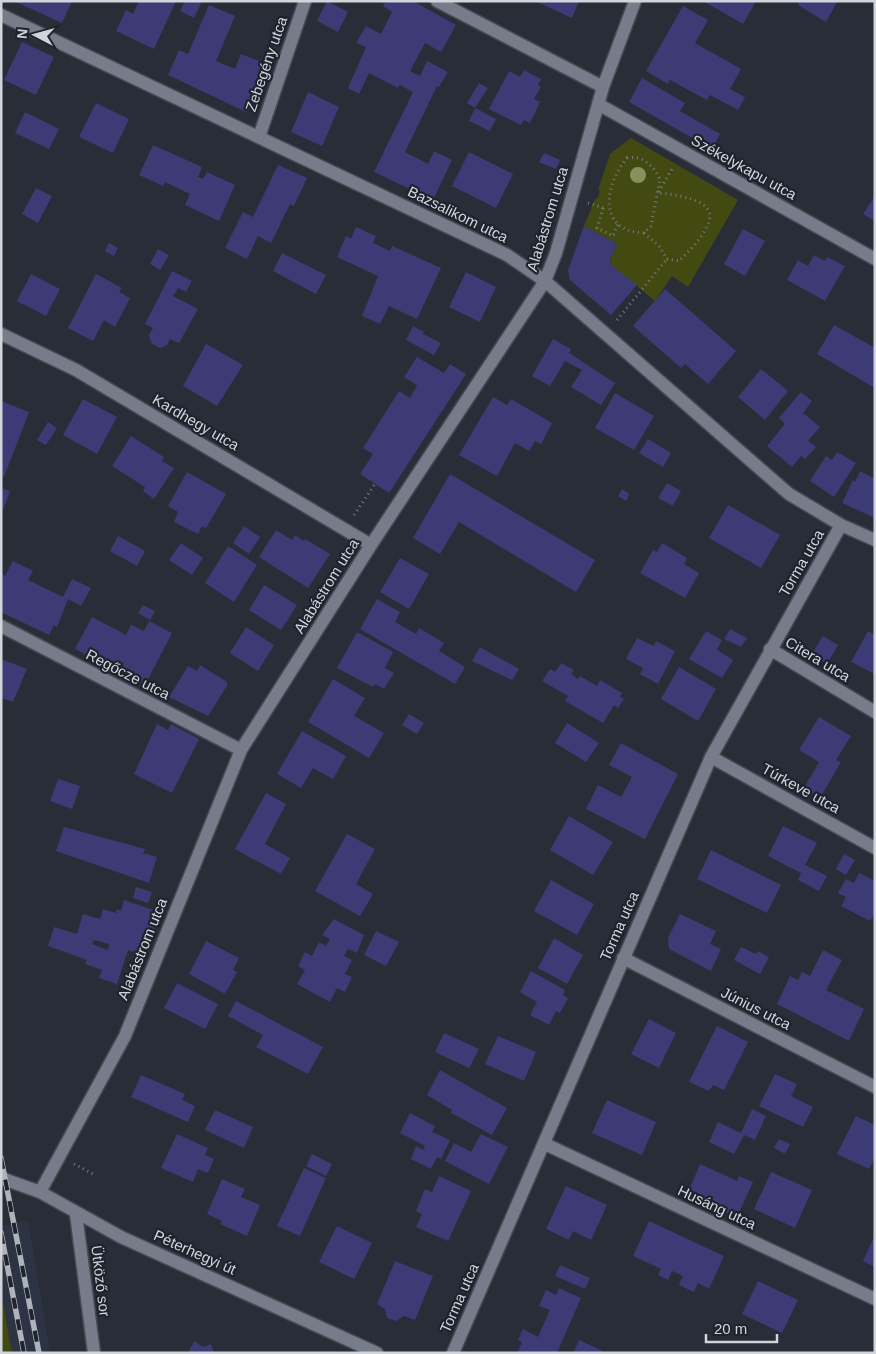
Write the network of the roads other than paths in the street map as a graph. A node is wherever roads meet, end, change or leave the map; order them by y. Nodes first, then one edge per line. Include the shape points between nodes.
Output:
1 (305, 1) edge
2 (437, 1) edge
3 (635, 1) edge
4 (1, 15) edge
5 (603, 87) junction
6 (598, 104) junction
7 (259, 137) junction
8 (875, 259) edge
9 (545, 281) junction
10 (1, 334) edge
11 (841, 525) junction
12 (875, 540) edge
13 (371, 545) junction
14 (1, 626) edge
15 (770, 649) junction
16 (875, 712) edge
17 (241, 750) junction
18 (711, 757) junction
19 (875, 848) edge
20 (623, 958) junction
21 (875, 1087) edge
22 (545, 1144) junction
23 (1, 1178) edge
24 (40, 1192) junction
25 (76, 1214) junction
26 (875, 1299) edge
27 (94, 1353) edge
28 (377, 1353) edge
29 (453, 1353) edge

1 - 7 street, Zebegény utca
2 - 5 street
3 - 5 street, Alabástrom utca
4 - 7 street, Bazsalikom utca
5 - 6 street, Alabástrom utca
6 - 8 street, Székelykapu utca
6 - 9 street, Alabástrom utca via 556,253
7 - 9 street, Bazsalikom utca via 506,255
9 - 11 street, Bazsalikom utca via 789,494
9 - 13 street, Alabástrom utca
10 - 13 street, Kardhegy utca via 76,370
11 - 12 street, Bazsalikom utca
11 - 15 street, Torma utca
13 - 17 street, Alabástrom utca
14 - 17 street, Regőcze utca
15 - 16 street, Citera utca
15 - 18 street, Torma utca
17 - 24 street, Alabástrom utca via 125,1036
18 - 19 street, Túrkeve utca
18 - 20 street, Torma utca
20 - 21 street, Június utca
20 - 22 street, Torma utca
22 - 26 street, Husáng utca
22 - 29 street, Torma utca
23 - 24 street, Péterhegyi út
24 - 25 street, Péterhegyi út
25 - 27 street, Ütköző sor
25 - 28 street, Péterhegyi út

